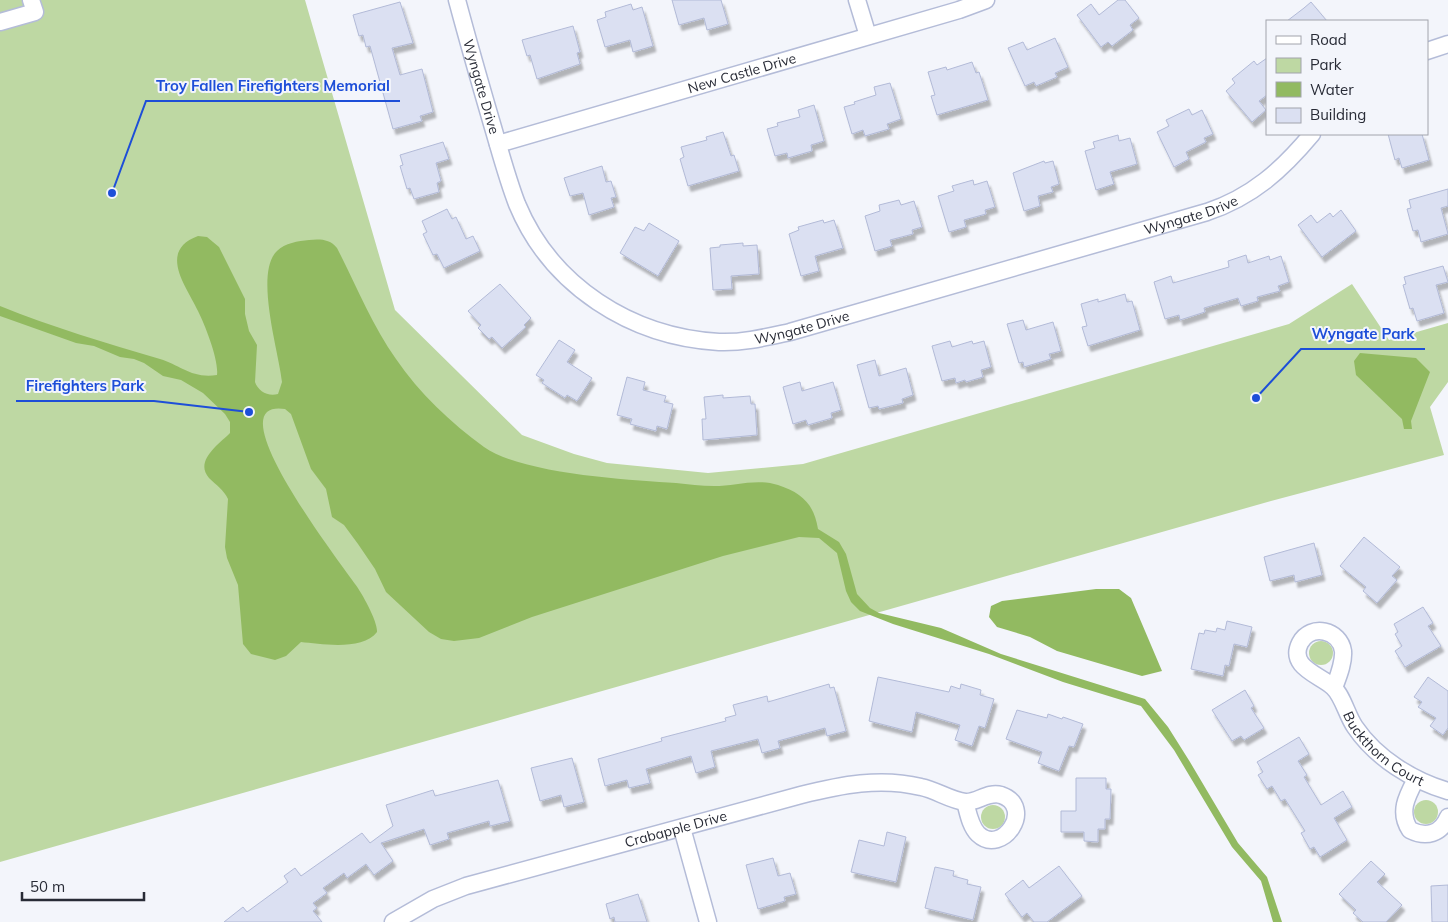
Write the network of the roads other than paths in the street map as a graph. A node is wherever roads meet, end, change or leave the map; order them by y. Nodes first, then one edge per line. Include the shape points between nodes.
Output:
1 (31, 0) edge
2 (456, 0) edge
3 (857, 0) edge
4 (986, 0) edge
5 (0, 22) edge
6 (868, 36) junction
7 (1448, 44) edge
8 (1428, 50) edge
9 (1311, 135) edge
10 (498, 144) junction
11 (1334, 688) dead end
12 (1416, 779) junction
13 (1448, 792) edge
14 (965, 802) dead end
15 (1448, 817) edge
16 (682, 828) junction
17 (393, 922) edge
18 (708, 922) edge

1 - 5 street via 35,12
2 - 10 street, Wyngate Drive
3 - 6 street
4 - 6 street, New Castle Drive
6 - 10 street, New Castle Drive
7 - 8 street
9 - 10 street, Wyngate Drive via 1278,172 1242,198 1220,208 790,332 720,342 674,336 640,325 604,308 570,281 531,231 518,205
11 - 12 street, Buckthorn Court via 1355,727 1369,744
12 - 13 street, Buckthorn Court
12 - 15 street via 1404,806 1405,822 1410,830 1417,834 1435,833
14 - 16 street, Crabapple Drive via 912,784 864,782 809,793
16 - 17 street, Crabapple Drive via 466,886 433,899
16 - 18 street

